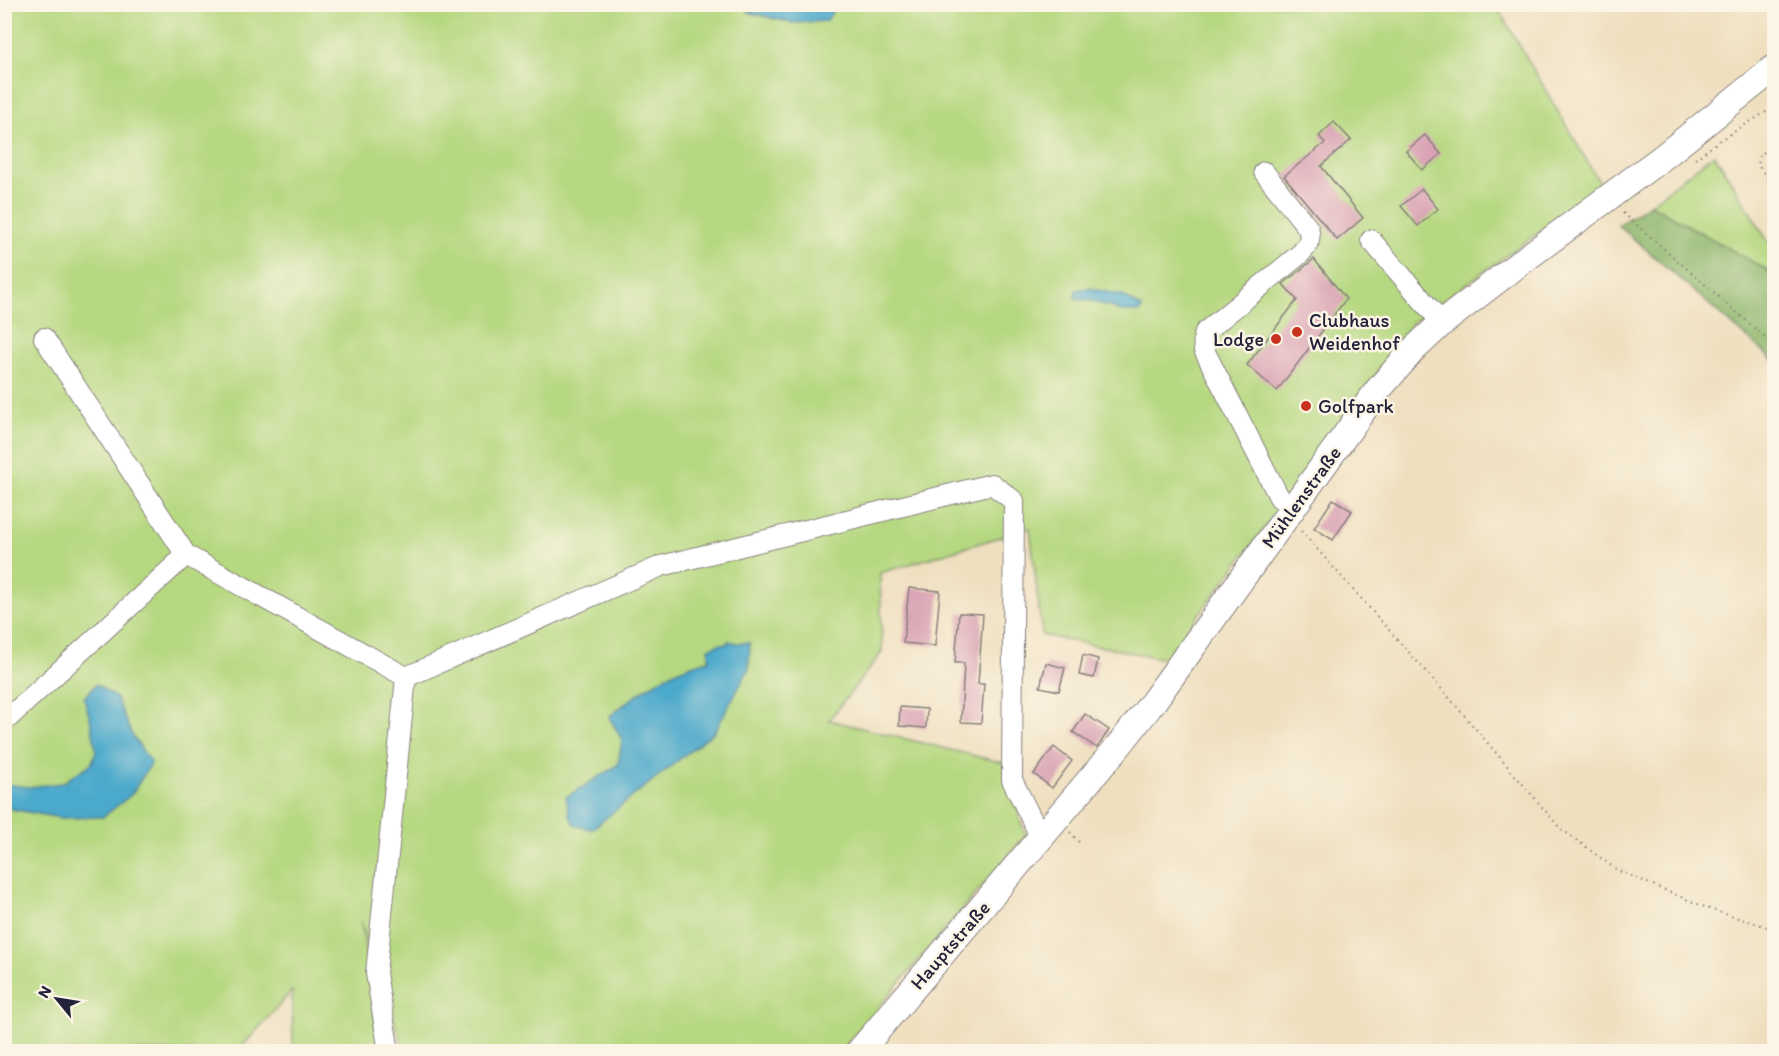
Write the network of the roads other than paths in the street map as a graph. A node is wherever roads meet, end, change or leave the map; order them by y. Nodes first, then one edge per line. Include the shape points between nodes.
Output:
1 (1774, 69) edge
2 (1774, 86) edge
3 (1663, 157) junction
4 (1264, 172) dead end
5 (1371, 240) dead end
6 (1442, 323) junction
7 (44, 338) dead end
8 (1290, 512) junction
9 (186, 555) junction
10 (406, 678) junction
11 (4, 722) edge
12 (1041, 838) junction
13 (389, 1052) edge
14 (859, 1052) edge

1 - 3 main road, Mühlenstraße
2 - 3 main road, Mühlenstraße via 1733,116
3 - 6 main road, Mühlenstraße
4 - 8 lane via 1308,228 1309,243 1205,332 1203,345
5 - 6 lane
6 - 8 main road, Mühlenstraße via 1377,391
7 - 9 lane
8 - 12 main road, Mühlenstraße via 1153,702
9 - 10 lane
9 - 11 lane
10 - 12 lane via 661,566 992,484 1014,501 1012,780
10 - 13 lane via 376,973
12 - 14 main road, Hauptstraße

